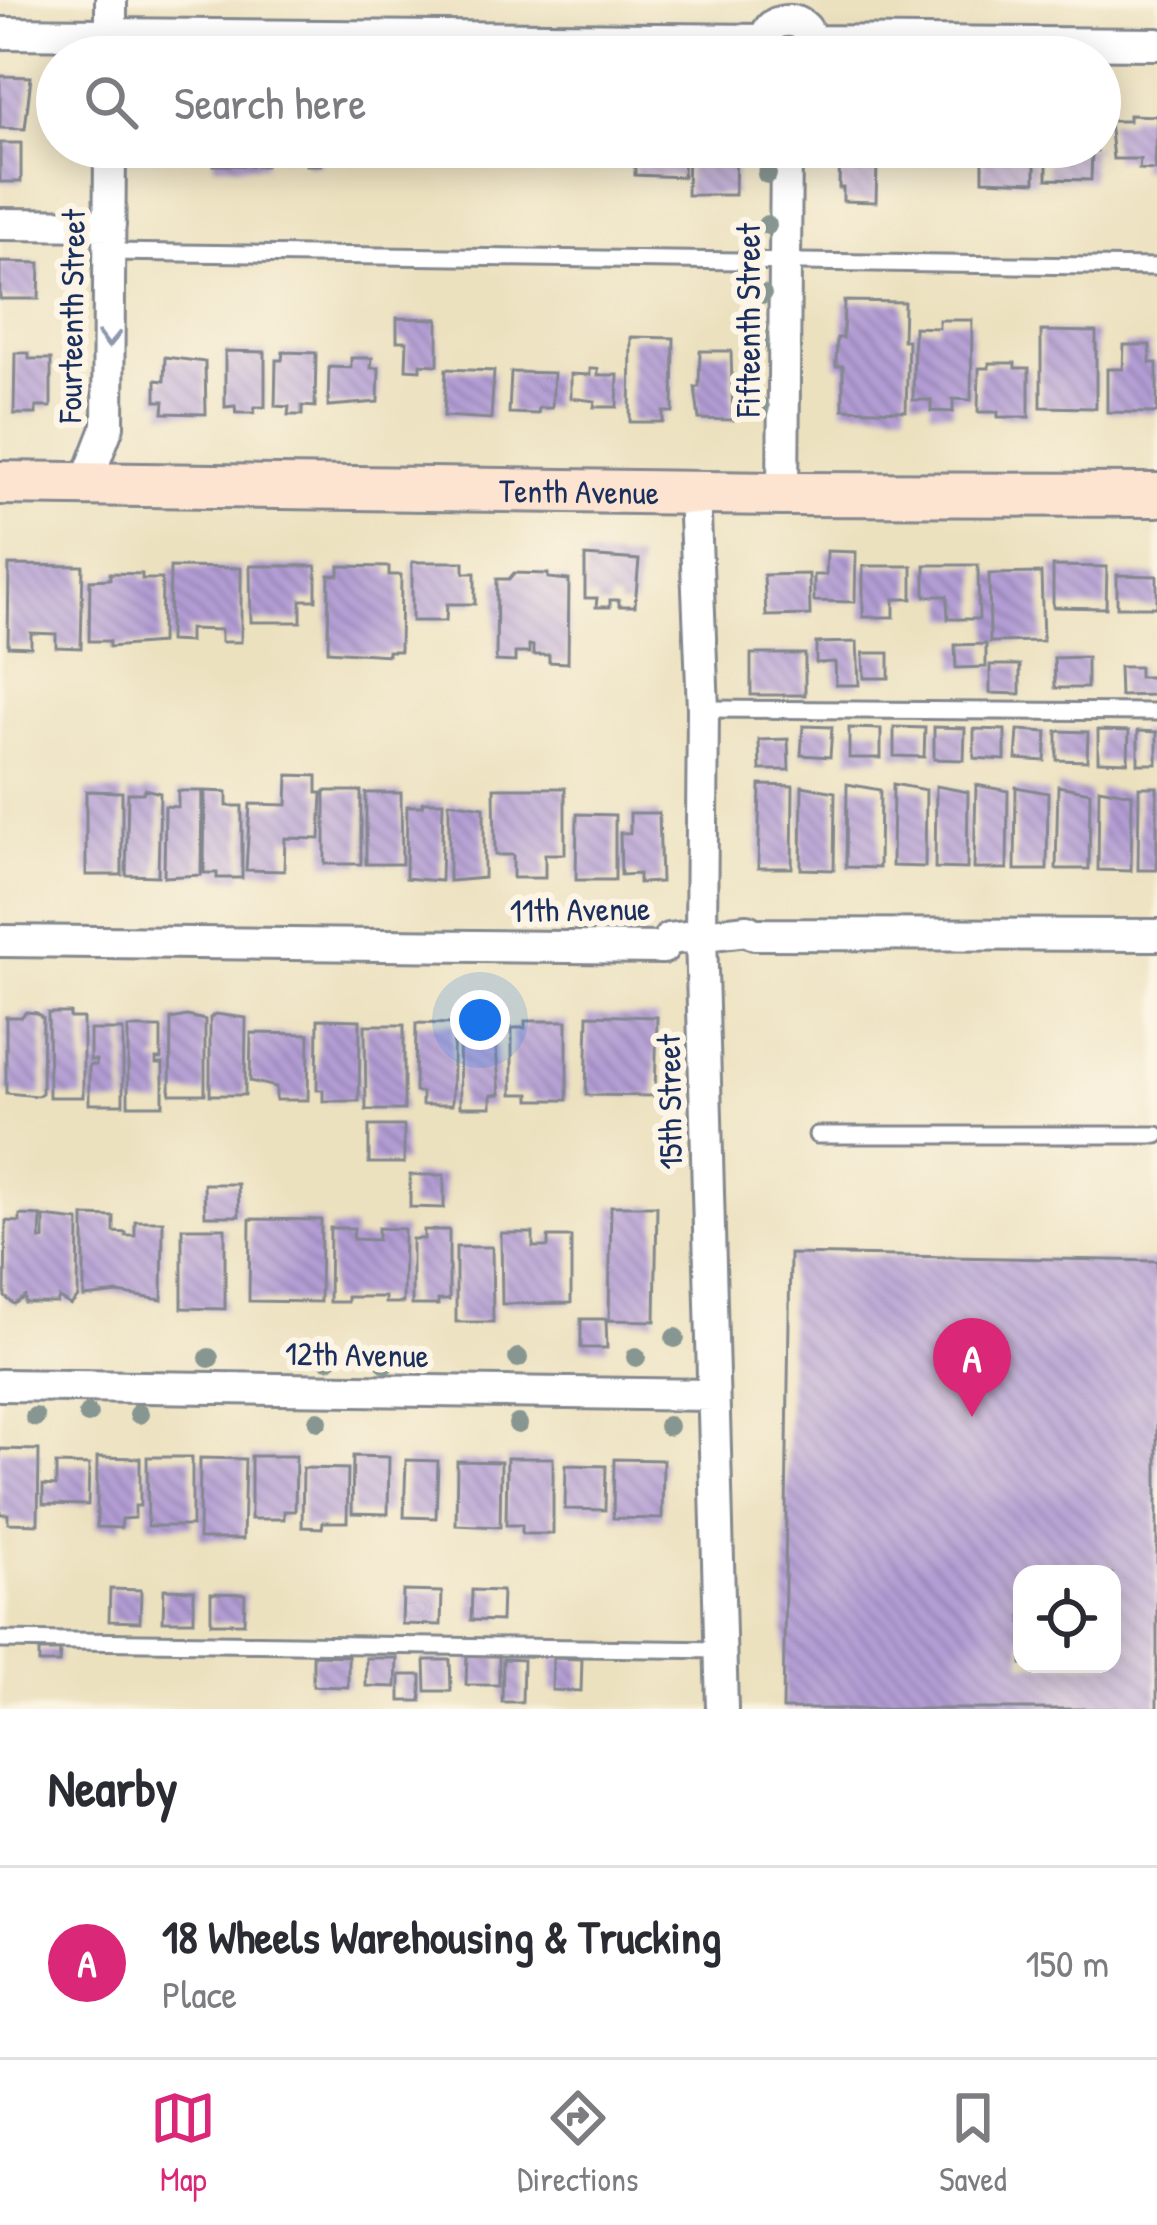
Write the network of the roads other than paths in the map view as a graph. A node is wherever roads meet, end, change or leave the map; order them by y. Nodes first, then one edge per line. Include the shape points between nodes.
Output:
1 (111, 0) edge
2 (0, 33) edge
3 (111, 36) edge
4 (36, 37) edge
5 (1121, 43) edge
6 (1157, 44) edge
7 (110, 168) edge
8 (786, 168) edge
9 (0, 224) edge
10 (110, 239) junction
11 (785, 263) junction
12 (1157, 267) edge
13 (0, 483) edge
14 (86, 483) junction
15 (694, 493) junction
16 (783, 494) junction
17 (1157, 495) edge
18 (703, 709) junction
19 (1157, 712) edge
20 (701, 934) junction
21 (1157, 934) edge
22 (0, 940) edge
23 (817, 1135) dead end
24 (1157, 1135) edge
25 (0, 1385) edge
26 (713, 1395) junction
27 (0, 1640) edge
28 (722, 1650) junction
29 (722, 1709) edge

1 - 3 street
2 - 4 street
5 - 6 street
7 - 10 street, Fourteenth Street
8 - 11 street, Fifteenth Street
9 - 10 street
10 - 11 lane
10 -> 14 street, Fourteenth Street via 108,426
11 - 12 lane
11 - 16 street, Fifteenth Street
13 - 14 main road, Tenth Avenue
14 - 15 main road, Tenth Avenue
15 - 16 main road, Tenth Avenue
15 - 18 street, 15th Street
16 - 17 main road, Tenth Avenue
18 - 19 lane
18 - 20 street, 15th Street
20 - 21 street, 11th Avenue
20 - 22 street, 11th Avenue via 669,939 663,948
20 - 26 street, 15th Street
23 - 24 lane
25 - 26 street, 12th Avenue
26 - 28 street, 15th Street
27 - 28 lane
28 - 29 street, 15th Street

